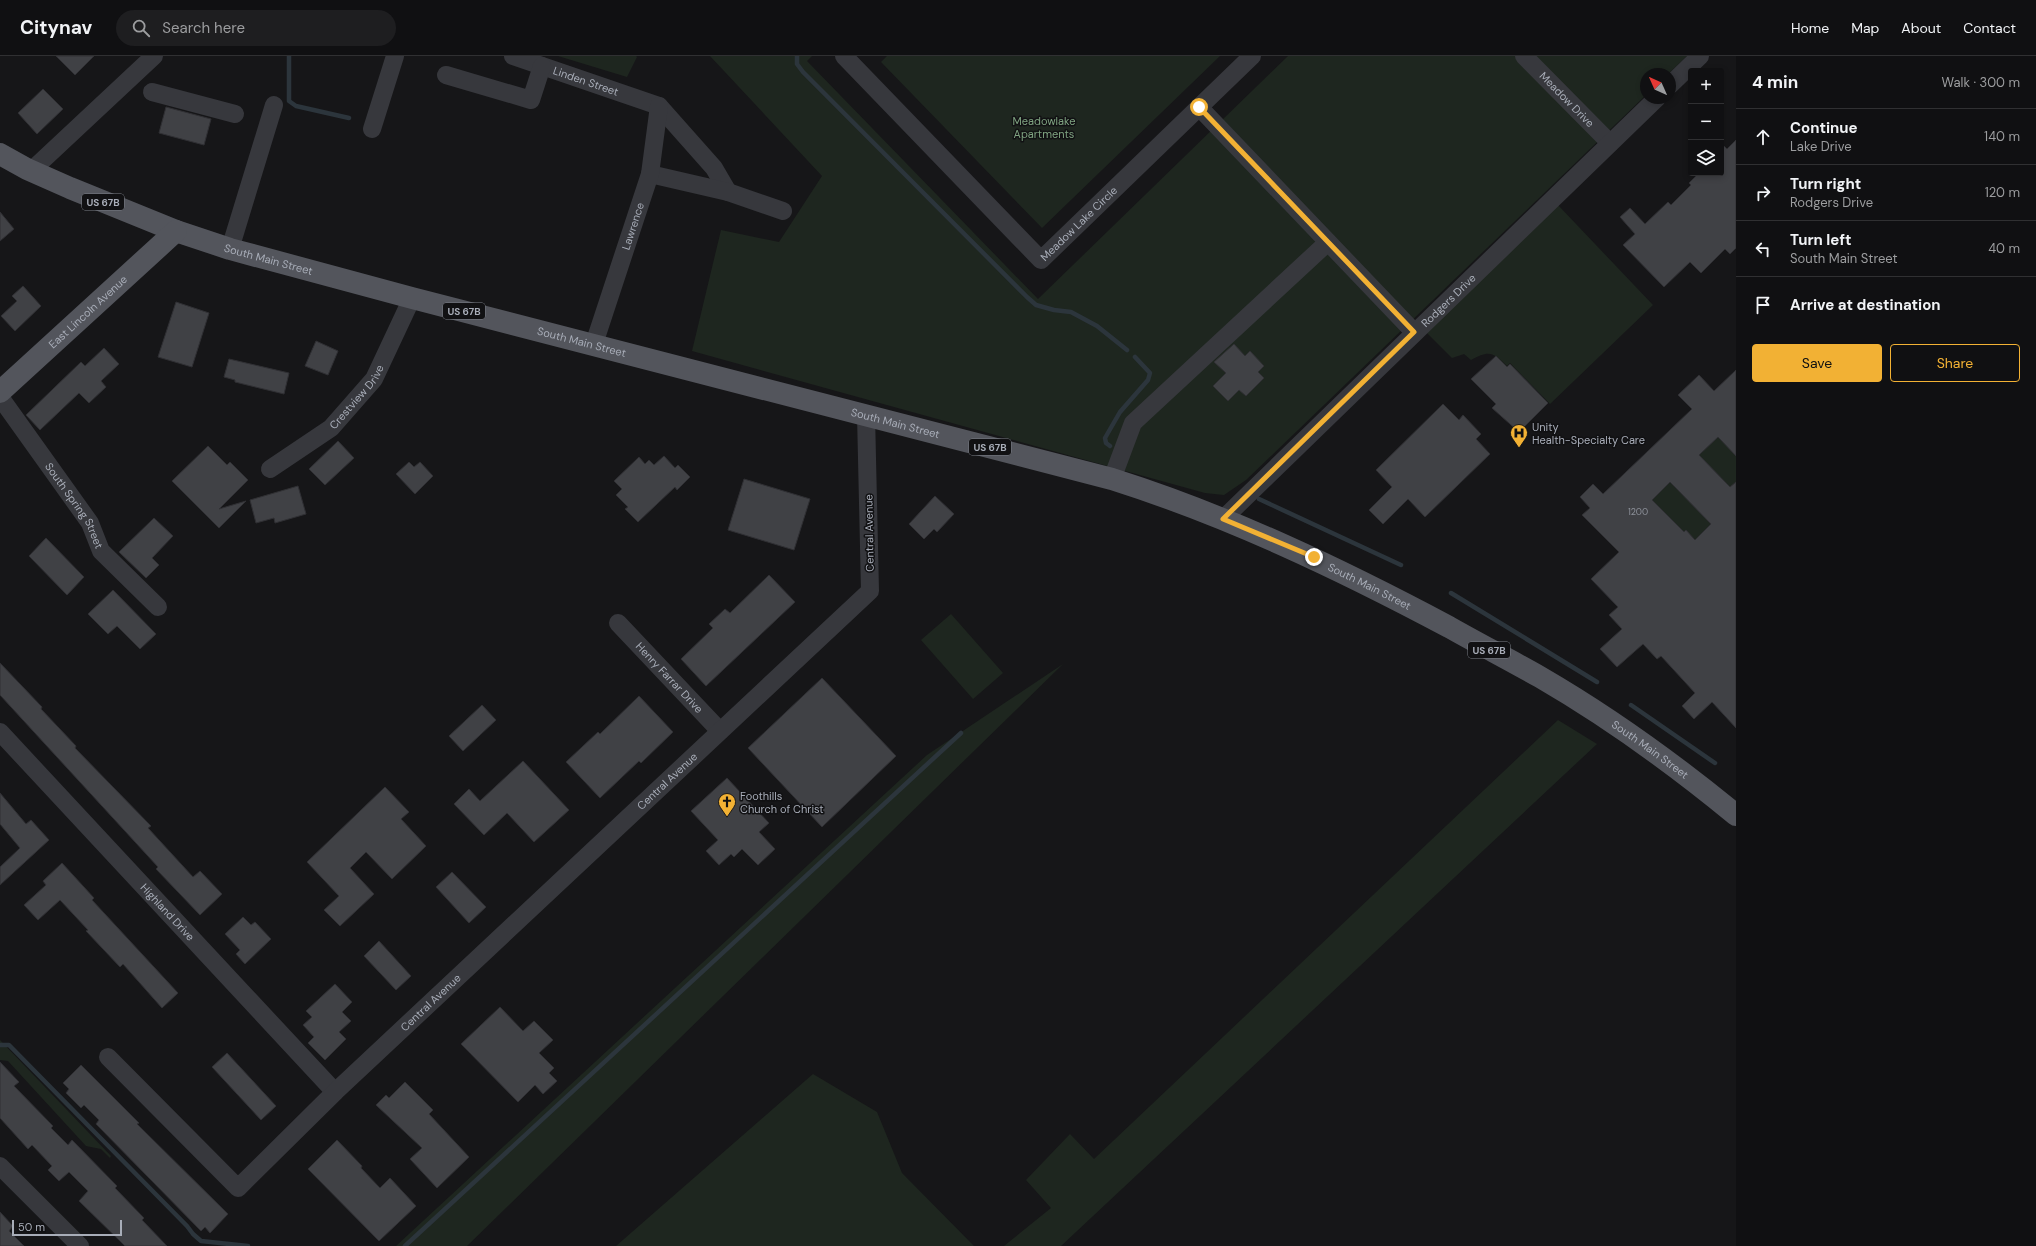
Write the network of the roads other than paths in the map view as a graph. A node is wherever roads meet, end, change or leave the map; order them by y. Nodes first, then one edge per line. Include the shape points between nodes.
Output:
1 (154, 56) edge
2 (394, 56) edge
3 (513, 56) edge
4 (844, 56) edge
5 (1252, 56) edge
6 (1524, 56) edge
7 (1700, 56) edge
8 (542, 66) junction
9 (446, 75) dead end
10 (1676, 79) edge
11 (152, 92) dead end
12 (1651, 104) edge
13 (274, 106) dead end
14 (659, 106) junction
15 (1199, 107) junction
16 (235, 114) dead end
17 (372, 129) dead end
18 (1610, 143) junction
19 (0, 154) edge
20 (31, 171) junction
21 (650, 174) junction
22 (728, 192) junction
23 (783, 211) dead end
24 (176, 231) junction
25 (1328, 242) junction
26 (230, 249) junction
27 (412, 298) junction
28 (1414, 332) junction
29 (594, 344) junction
30 (0, 392) edge
31 (0, 397) edge
32 (866, 414) junction
33 (270, 469) dead end
34 (1112, 479) junction
35 (1223, 519) junction
36 (158, 607) dead end
37 (618, 623) dead end
38 (720, 731) junction
39 (0, 732) edge
40 (1736, 815) edge
41 (108, 1057) dead end
42 (335, 1092) junction
43 (0, 1166) edge
44 (80, 1246) edge

1 - 20 street
2 - 17 street
3 - 8 street, Linden Street
4 - 15 street, Meadow Lake Circle via 1041,260
5 - 15 street, Meadow Lake Circle
6 - 18 street, Meadow Drive
7 - 10 street
8 - 9 street via 531,100
8 - 14 street, Linden Street
11 - 16 street
12 - 18 street, Rodgers Drive
13 - 26 street
14 - 21 street, Lawrence
14 - 22 street via 714,168
15 - 25 street
18 - 28 street, Rodgers Drive
19 - 20 main road, South Main Street / US 67B
20 - 24 main road, South Main Street / US 67B
21 - 22 street
21 - 29 street, Lawrence
22 - 23 street
24 - 26 main road, South Main Street / US 67B
24 - 30 main road, East Lincoln Avenue
25 - 28 street
25 - 34 street via 1133,423
26 - 27 main road, South Main Street / US 67B
27 - 29 main road, South Main Street / US 67B
27 - 33 street, Crestview Drive via 374,378 331,428
28 - 35 street, Rodgers Drive
29 - 32 main road, South Main Street / US 67B
31 - 36 street, South Spring Street via 90,523 101,550
32 - 34 main road, South Main Street / US 67B
32 - 38 street, Central Avenue via 870,591
34 - 35 main road, South Main Street / US 67B via 1163,495
35 - 40 main road, South Main Street / US 67B via 1314,557 1540,677 1665,760
37 - 38 street, Henry Farrar Drive
38 - 42 street, Central Avenue
39 - 42 street, Highland Drive
41 - 42 street, Central Avenue via 238,1188
43 - 44 street

